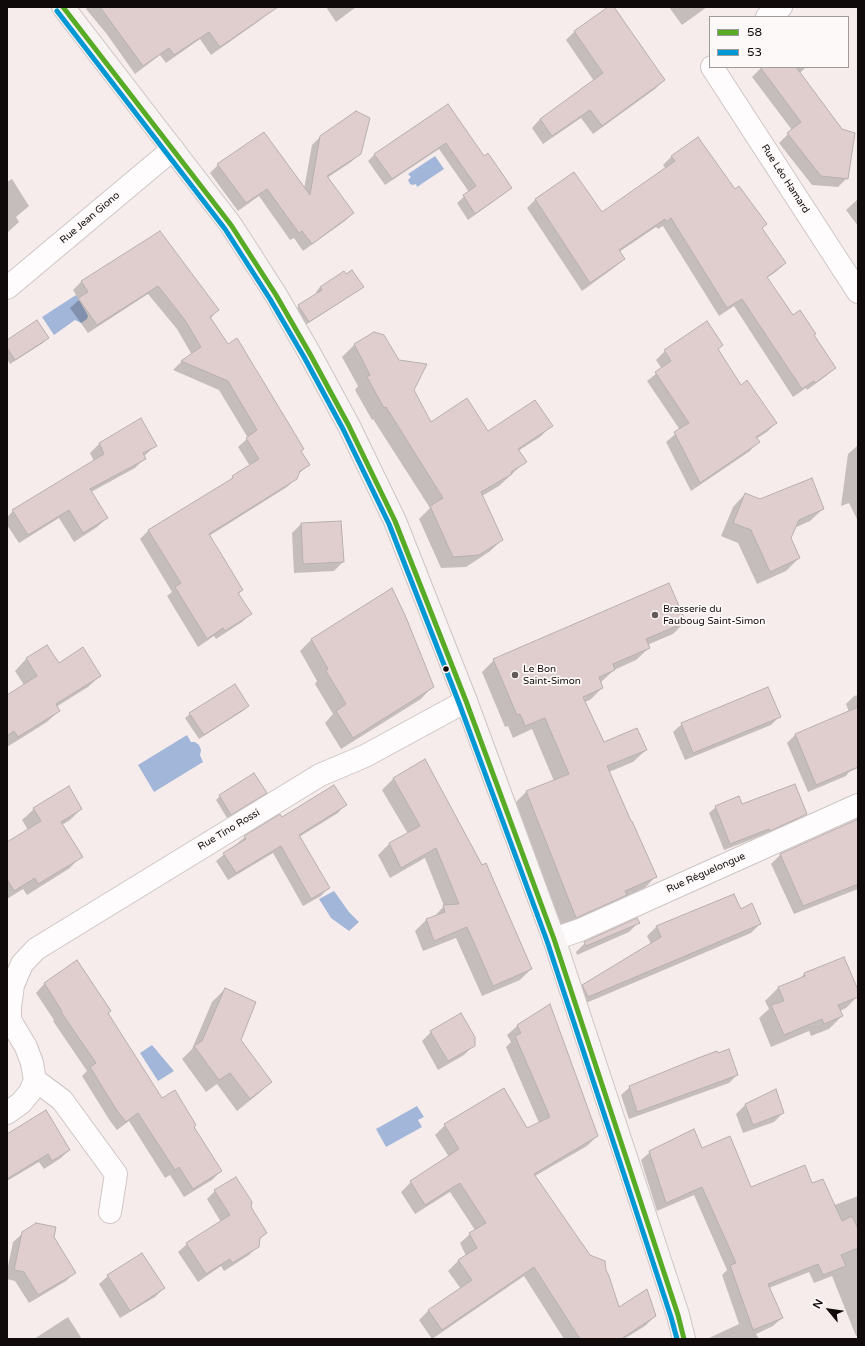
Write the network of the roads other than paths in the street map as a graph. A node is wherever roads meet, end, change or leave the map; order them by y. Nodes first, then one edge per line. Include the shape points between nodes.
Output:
1 (63, 7) edge
2 (781, 7) edge
3 (768, 16) edge
4 (713, 68) edge
5 (173, 149) junction
6 (7, 288) edge
7 (858, 292) edge
8 (466, 701) junction
9 (858, 805) edge
10 (554, 940) junction
11 (10, 985) edge
12 (35, 1080) junction
13 (7, 1113) edge
14 (110, 1212) dead end
15 (684, 1339) edge

1 - 5 main road
2 - 3 street
4 - 7 street, Rue Léo Hamard
5 - 6 street, Rue Jean Giono
5 - 8 main road via 230,225 276,295 349,426 395,521
8 - 10 main road
8 - 11 street, Rue Tino Rossi via 364,756 320,775 82,920 36,949 22,964
9 - 10 street, Rue Réguelongue
10 - 15 main road
11 - 12 street, Rue Tino Rossi via 10,1020 26,1047
12 - 13 street via 21,1103
12 - 14 street via 62,1100 116,1174

